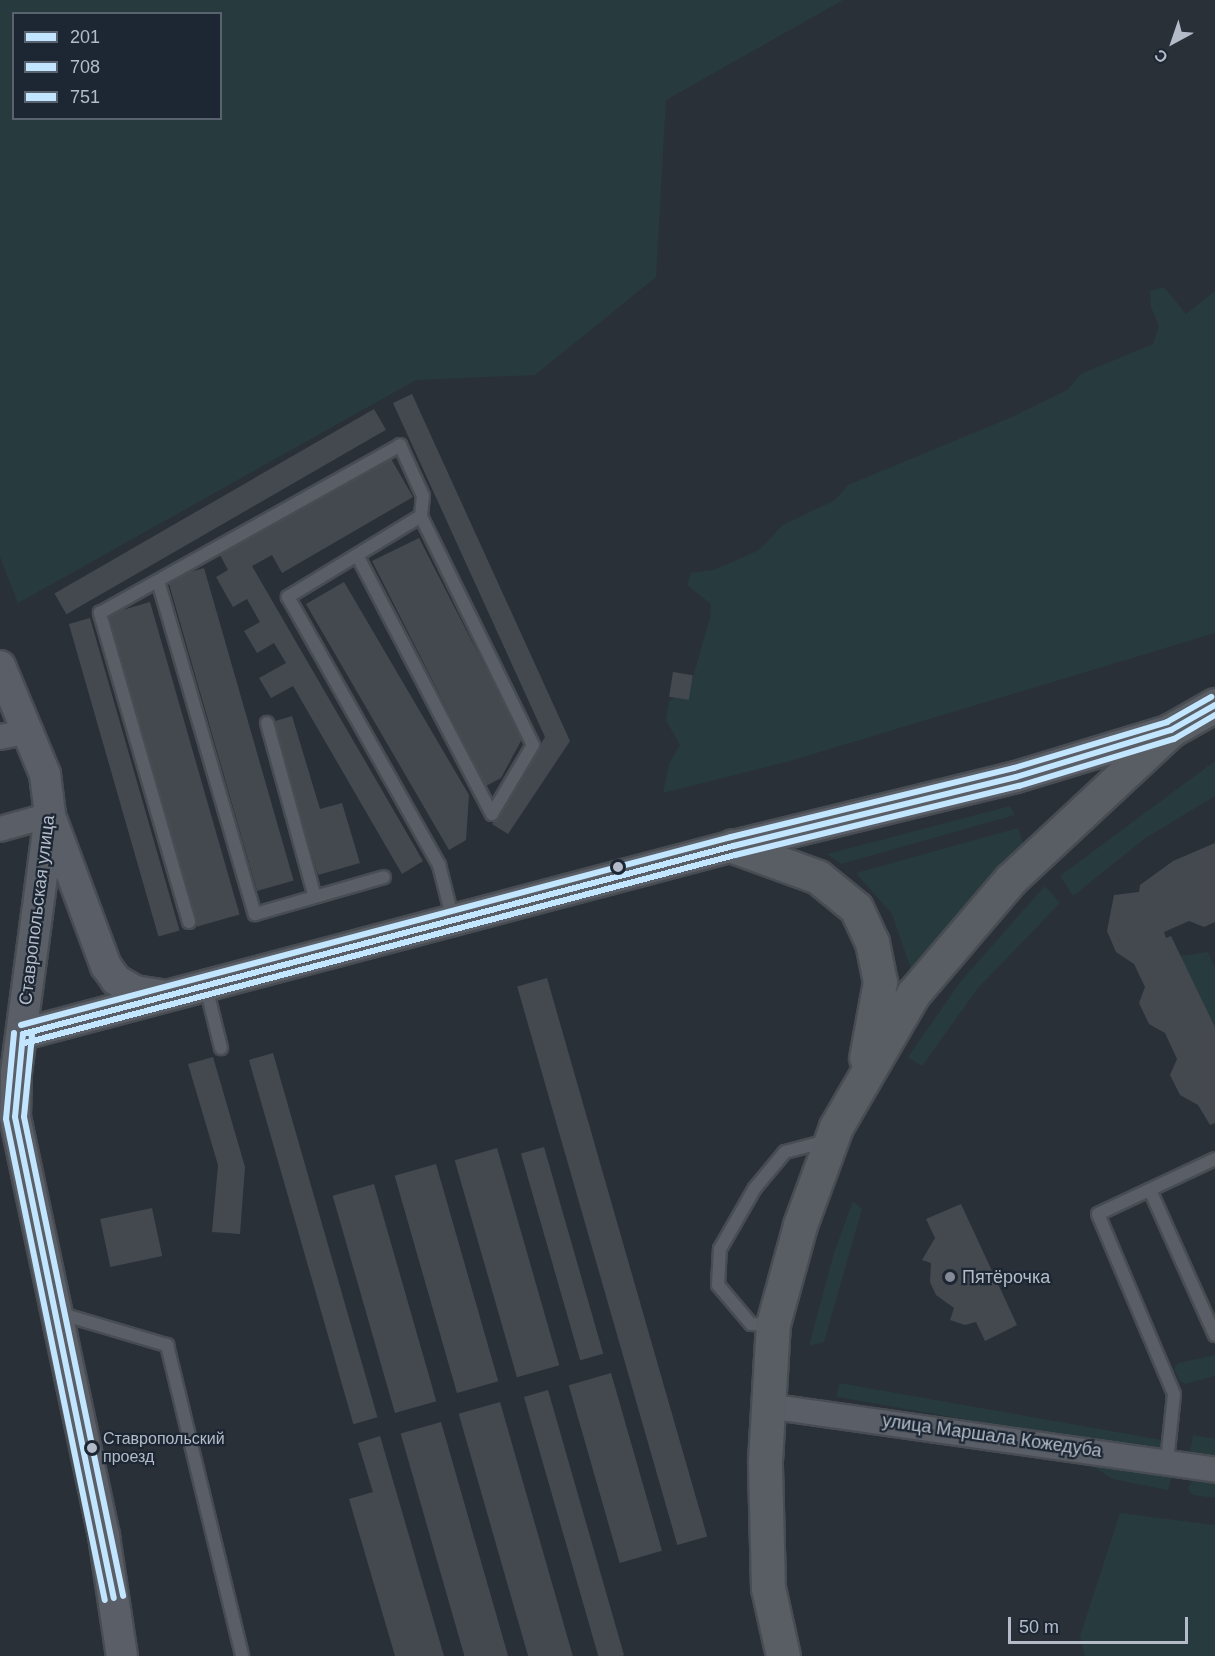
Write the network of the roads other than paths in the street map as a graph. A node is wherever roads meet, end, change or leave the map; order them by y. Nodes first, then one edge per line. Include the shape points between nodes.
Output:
1 (420, 516) junction
2 (357, 555) junction
3 (158, 581) junction
4 (0, 666) edge
5 (1215, 705) edge
6 (267, 723) dead end
7 (1171, 730) junction
8 (30, 731) junction
9 (0, 737) edge
10 (50, 815) junction
11 (0, 829) edge
12 (733, 846) junction
13 (384, 877) dead end
14 (315, 897) junction
15 (453, 921) junction
16 (189, 922) dead end
17 (206, 987) junction
18 (171, 997) junction
19 (23, 1034) junction
20 (221, 1048) dead end
21 (859, 1086) junction
22 (831, 1140) junction
23 (1215, 1159) edge
24 (1150, 1190) junction
25 (56, 1312) junction
26 (773, 1324) junction
27 (1215, 1335) edge
28 (768, 1406) junction
29 (1167, 1461) junction
30 (1215, 1470) edge
31 (122, 1656) edge
32 (242, 1656) edge
33 (783, 1656) edge

1 - 2 lane
1 - 2 lane via 533,745 492,814
1 - 3 lane via 423,496 400,445
2 - 15 lane via 288,597 439,865
3 - 14 lane via 255,914
3 - 16 lane via 100,613
4 - 8 street, Ставропольская улица
5 - 7 main road
6 - 14 lane
7 - 12 street via 1016,777
7 - 21 main road via 1010,880 913,994
8 - 9 street
8 - 10 street, Ставропольская улица via 45,774
10 - 11 street
10 - 18 street via 106,966 116,980 135,991
10 - 19 street, Ставропольская улица
12 - 15 street
12 - 21 main road via 818,877 856,908 872,942 880,982
13 - 14 lane
15 - 17 street
17 - 18 street
17 - 20 lane
18 - 19 street
19 - 25 street, Ставропольская улица via 15,1117
21 - 22 main road
22 - 26 main road via 800,1225
22 - 26 lane via 784,1152 755,1188 720,1249 718,1285 751,1324
23 - 24 lane
24 - 27 lane
24 - 29 lane via 1098,1214 1174,1394
25 - 31 street, Ставропольская улица via 104,1536
25 - 32 lane via 167,1345
26 - 28 main road
28 - 29 street, улица Маршала Кожедуба
28 - 33 main road via 768,1588
29 - 30 street, улица Маршала Кожедуба

